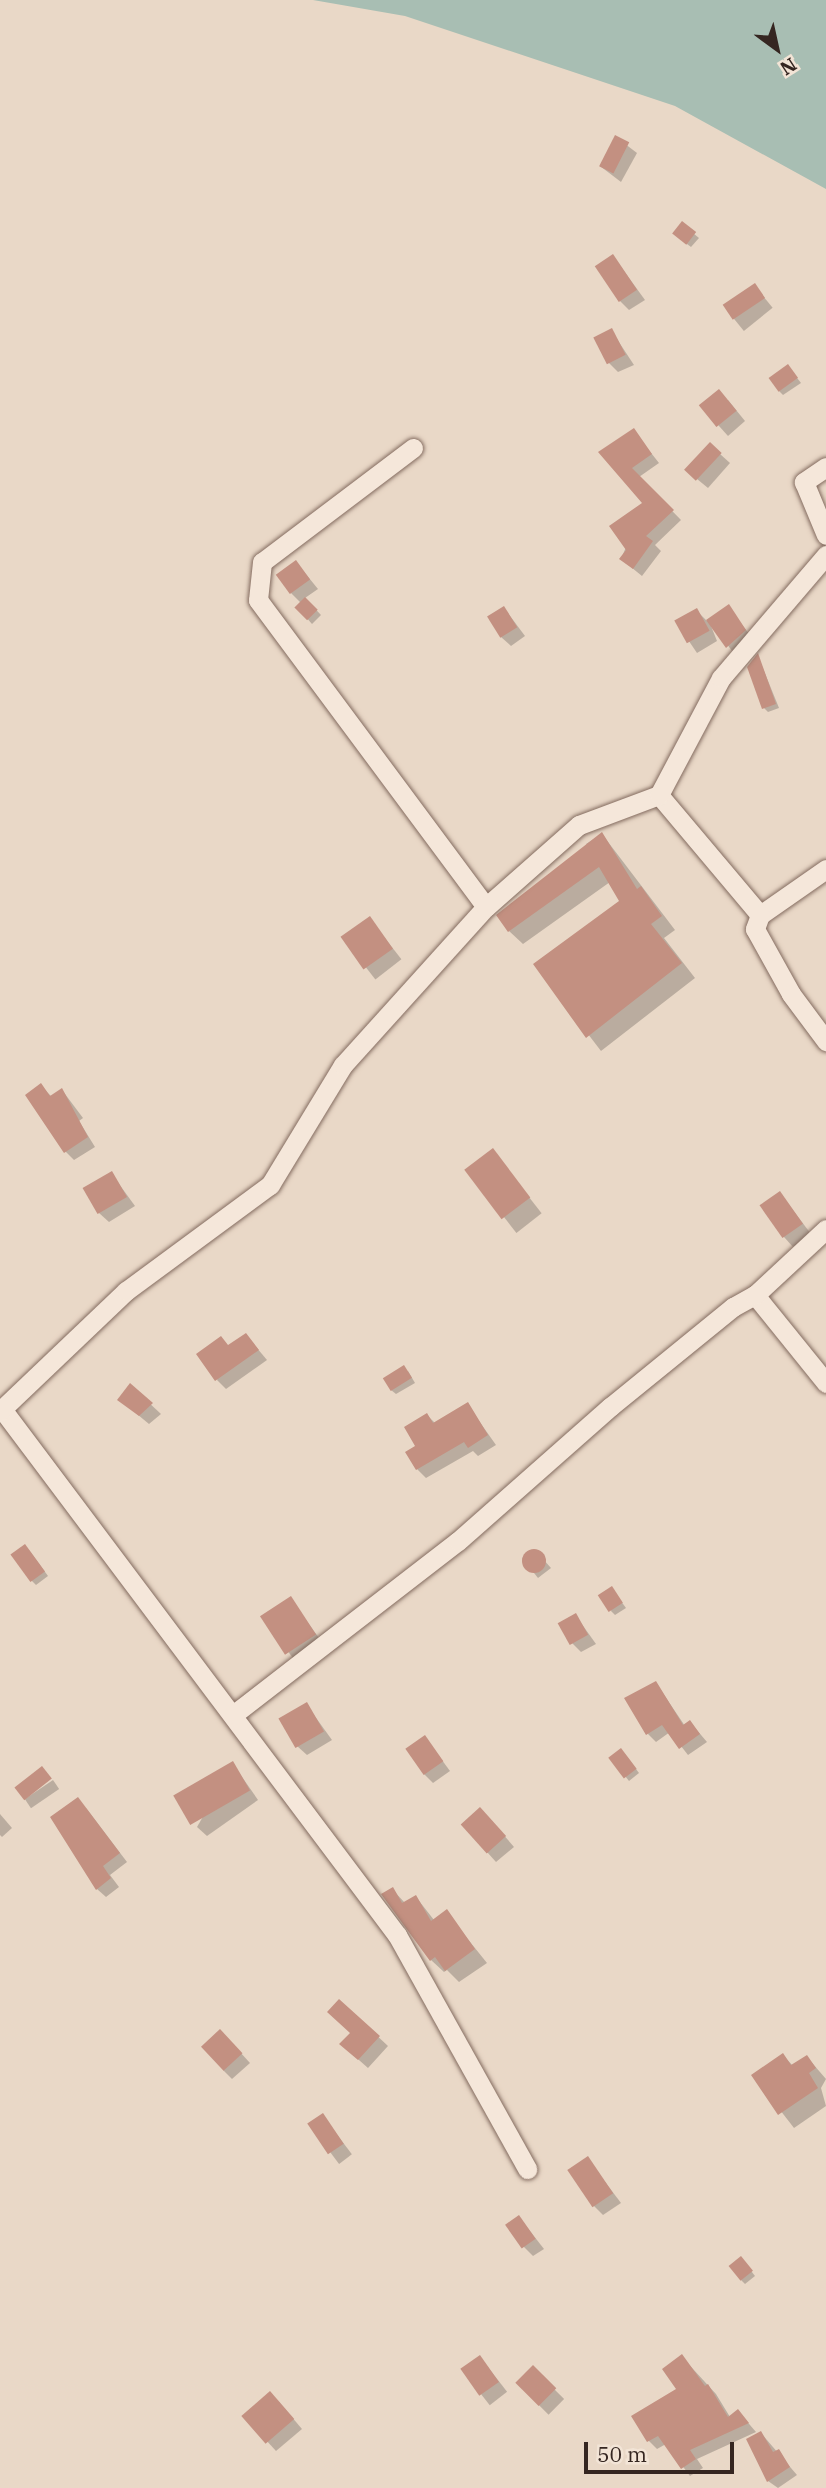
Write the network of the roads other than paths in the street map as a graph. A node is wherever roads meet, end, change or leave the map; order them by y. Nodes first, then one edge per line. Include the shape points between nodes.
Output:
1 (413, 448) dead end
2 (826, 467) edge
3 (826, 535) edge
4 (826, 555) edge
5 (659, 795) junction
6 (826, 869) edge
7 (486, 907) junction
8 (760, 915) junction
9 (826, 1041) edge
10 (826, 1229) edge
11 (755, 1295) junction
12 (826, 1382) edge
13 (1, 1410) edge
14 (234, 1714) junction
15 (527, 2169) dead end

1 - 7 street via 261,562 258,600
2 - 3 street via 804,482
4 - 5 street via 721,678
5 - 7 street via 579,825
5 - 8 street
6 - 8 street
7 - 13 street via 343,1065 270,1185 125,1291
8 - 9 street via 755,929 791,994
10 - 11 street
11 - 12 street
11 - 14 street via 733,1307 610,1407 458,1541
13 - 14 street
14 - 15 street via 397,1935

